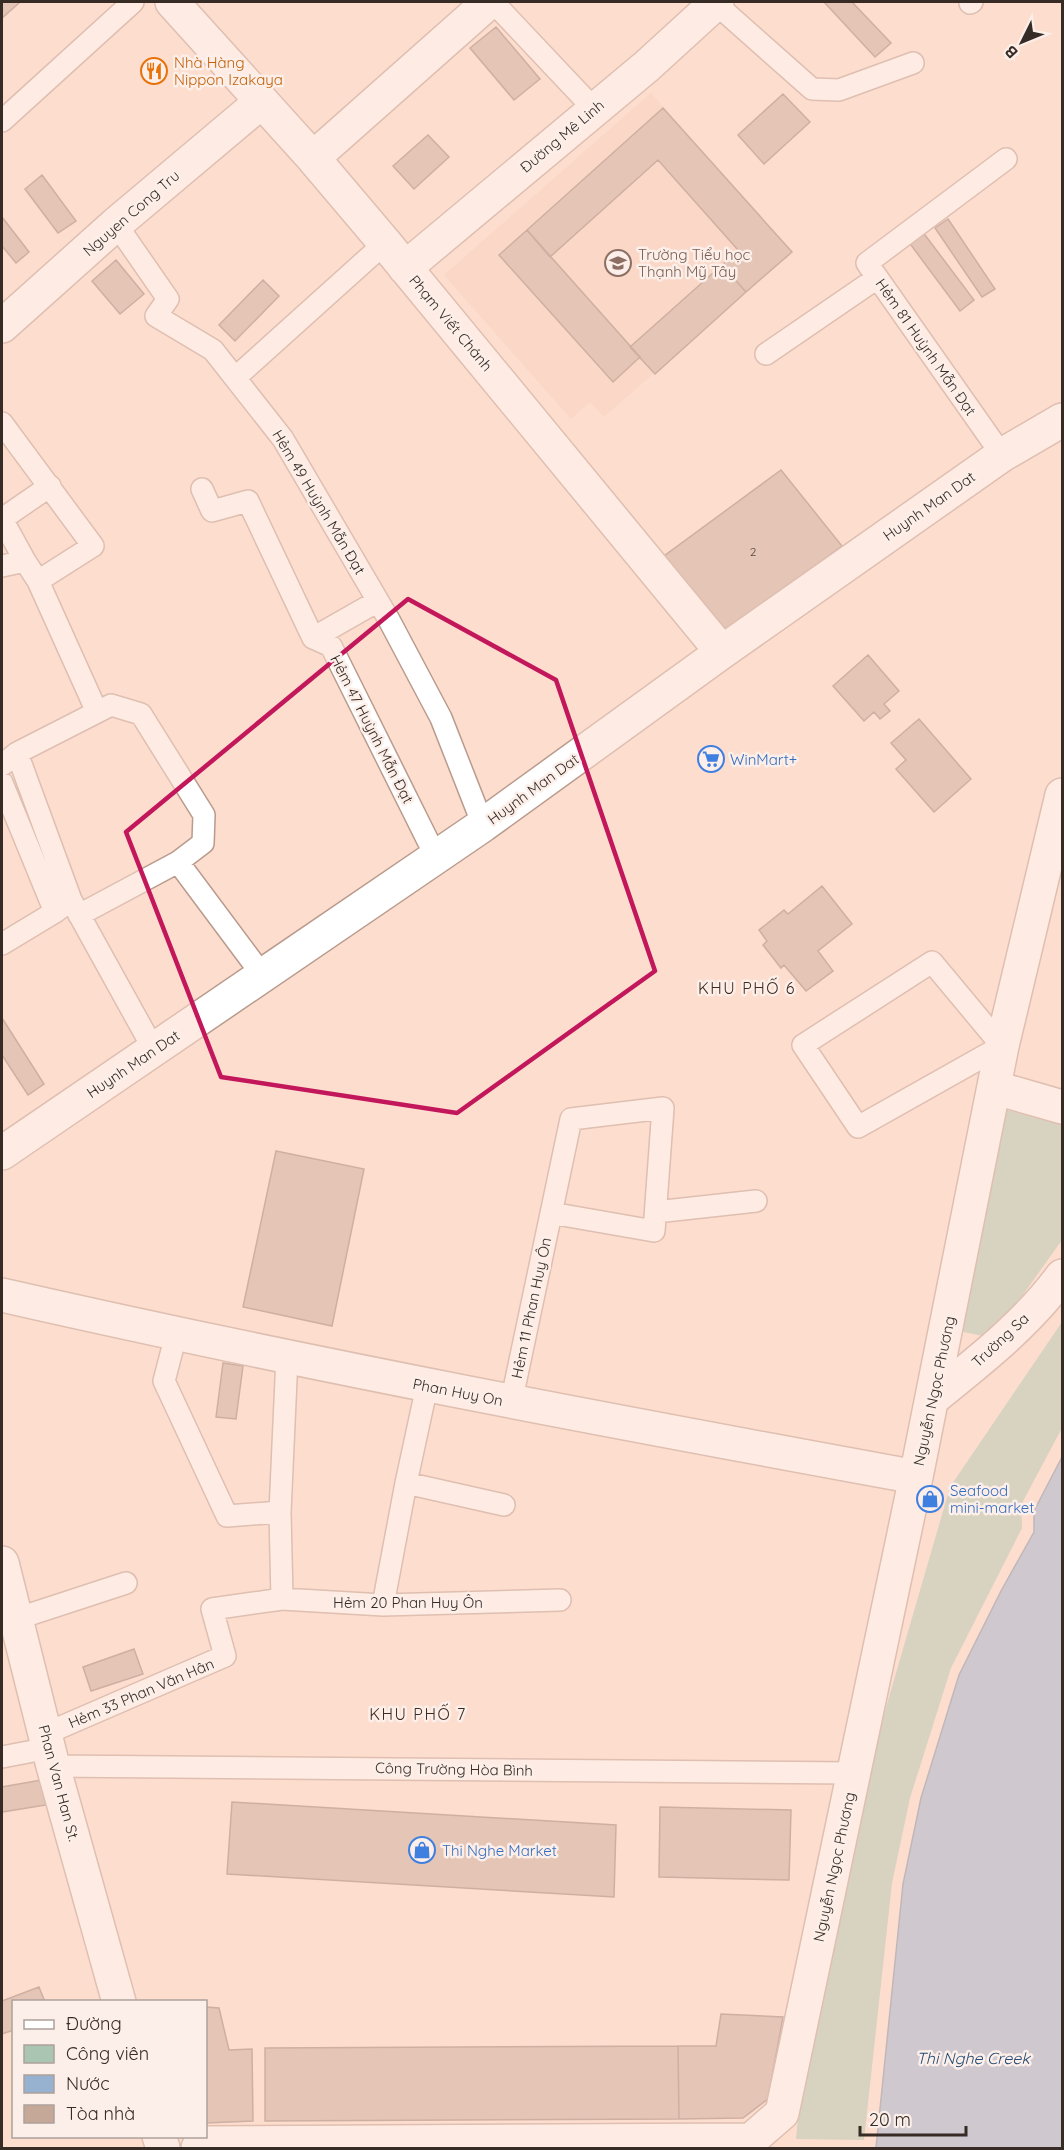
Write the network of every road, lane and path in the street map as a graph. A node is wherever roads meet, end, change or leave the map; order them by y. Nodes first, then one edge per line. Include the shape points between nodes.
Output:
1 (133, 2) edge
2 (172, 2) edge
3 (491, 2) edge
4 (716, 2) edge
5 (913, 63) dead end
6 (261, 102) junction
7 (594, 109) junction
8 (2, 121) edge
9 (313, 158) junction
10 (1006, 159) dead end
11 (116, 224) junction
12 (395, 255) junction
13 (877, 278) junction
14 (2, 326) edge
15 (765, 354) dead end
16 (235, 378) junction
17 (1062, 420) edge
18 (2, 423) edge
19 (1002, 455) junction
20 (50, 486) junction
21 (202, 489) dead end
22 (25, 561) junction
23 (2, 566) edge
24 (38, 582) junction
25 (378, 601) junction
26 (314, 638) junction
27 (722, 652) junction
28 (98, 712) junction
29 (9, 759) edge
30 (2, 783) edge
31 (1062, 795) edge
32 (483, 825) junction
33 (436, 857) junction
34 (178, 862) junction
35 (68, 909) junction
36 (2, 944) edge
37 (263, 976) junction
38 (1002, 1046) junction
39 (154, 1050) junction
40 (996, 1088) junction
41 (1062, 1107) edge
42 (2, 1153) edge
43 (756, 1201) dead end
44 (656, 1212) junction
45 (551, 1213) junction
46 (1062, 1276) edge
47 (2, 1295) edge
48 (176, 1335) junction
49 (287, 1357) junction
50 (427, 1386) junction
51 (932, 1399) junction
52 (511, 1403) junction
53 (916, 1478) junction
54 (406, 1483) junction
55 (504, 1505) dead end
56 (280, 1512) junction
57 (2, 1563) edge
58 (126, 1584) dead end
59 (282, 1599) junction
60 (560, 1599) dead end
61 (383, 1605) junction
62 (16, 1619) junction
63 (49, 1749) junction
64 (2, 1757) edge
65 (854, 1773) junction
66 (119, 2000) edge
67 (198, 2148) edge

1 - 8 lane
2 - 6 street, Phạm Viết Chánh
3 - 7 lane
3 - 9 street
4 - 5 lane via 812,89 839,90
4 - 7 street, Đường Mê Linh
6 - 9 street, Phạm Viết Chánh
6 - 11 street, Nguyen Cong Tru
7 - 12 street, Đường Mê Linh
9 - 12 street, Phạm Viết Chánh
10 - 13 lane, Hẻm 81 Huỳnh Mẫn Đạt via 867,263
11 - 14 street, Nguyen Cong Tru
11 - 16 lane, Hẻm 49 Huỳnh Mẫn Đạt via 168,299 156,316 213,350
12 - 16 lane
12 - 27 street, Phạm Viết Chánh
13 - 15 lane
13 - 19 lane, Hẻm 81 Huỳnh Mẫn Đạt
16 - 25 lane, Hẻm 49 Huỳnh Mẫn Đạt via 283,439
17 - 19 street, Huynh Man Dat
18 - 20 lane
19 - 27 street, Huynh Man Dat
20 - 22 lane via 2,519
20 - 24 lane via 93,546
21 - 26 lane, Hẻm 47 Huỳnh Mẫn Đạt via 212,511 248,501
22 - 23 lane
22 - 24 lane
24 - 28 lane
25 - 26 lane
25 - 32 lane, Hẻm 49 Huỳnh Mẫn Đạt via 441,718
26 - 33 lane, Hẻm 47 Huỳnh Mẫn Đạt via 331,646
27 - 32 street, Huynh Man Dat
28 - 29 lane
28 - 34 lane via 111,705 141,714 204,816 203,843
29 - 35 lane
30 - 35 lane
31 - 38 street, Nguyễn Ngọc Phương
32 - 33 street, Huynh Man Dat
33 - 37 street, Huynh Man Dat
34 - 35 lane
34 - 37 lane
35 - 36 lane
35 - 39 lane
37 - 39 street, Huynh Man Dat
38 - 38 lane via 858,1127 803,1045 932,962
38 - 40 street, Nguyễn Ngọc Phương
39 - 42 street, Huynh Man Dat
40 - 41 street
40 - 51 street, Nguyễn Ngọc Phương
43 - 44 lane
44 - 45 lane, Hẻm 11 Phan Huy Ôn via 654,1232
44 - 45 lane, Hẻm 11 Phan Huy Ôn via 663,1108 571,1119
45 - 52 lane, Hẻm 11 Phan Huy Ôn
46 - 51 street, Trường Sa via 993,1349
47 - 48 street, Phan Huy On
48 - 49 street, Phan Huy On
48 - 56 lane via 164,1381 227,1516
49 - 50 street, Phan Huy On
49 - 56 lane
50 - 52 street, Phan Huy On
50 - 54 lane
51 - 53 street, Nguyễn Ngọc Phương
52 - 53 street, Phan Huy On
53 - 65 street, Nguyễn Ngọc Phương
54 - 55 lane
54 - 61 lane
56 - 59 lane
57 - 62 street, Phan Van Han St.
58 - 62 lane
59 - 61 lane, Hẻm 20 Phan Huy Ôn
59 - 63 lane, Hẻm 33 Phan Văn Hân via 212,1608 225,1656
60 - 61 lane, Hẻm 20 Phan Huy Ôn
62 - 63 street, Phan Van Han St.
63 - 64 lane
63 - 65 lane, Công Trường Hòa Bình
63 - 66 street, Phan Van Han St.
65 - 67 street, Nguyễn Ngọc Phương via 782,2113 750,2140 204,2143

